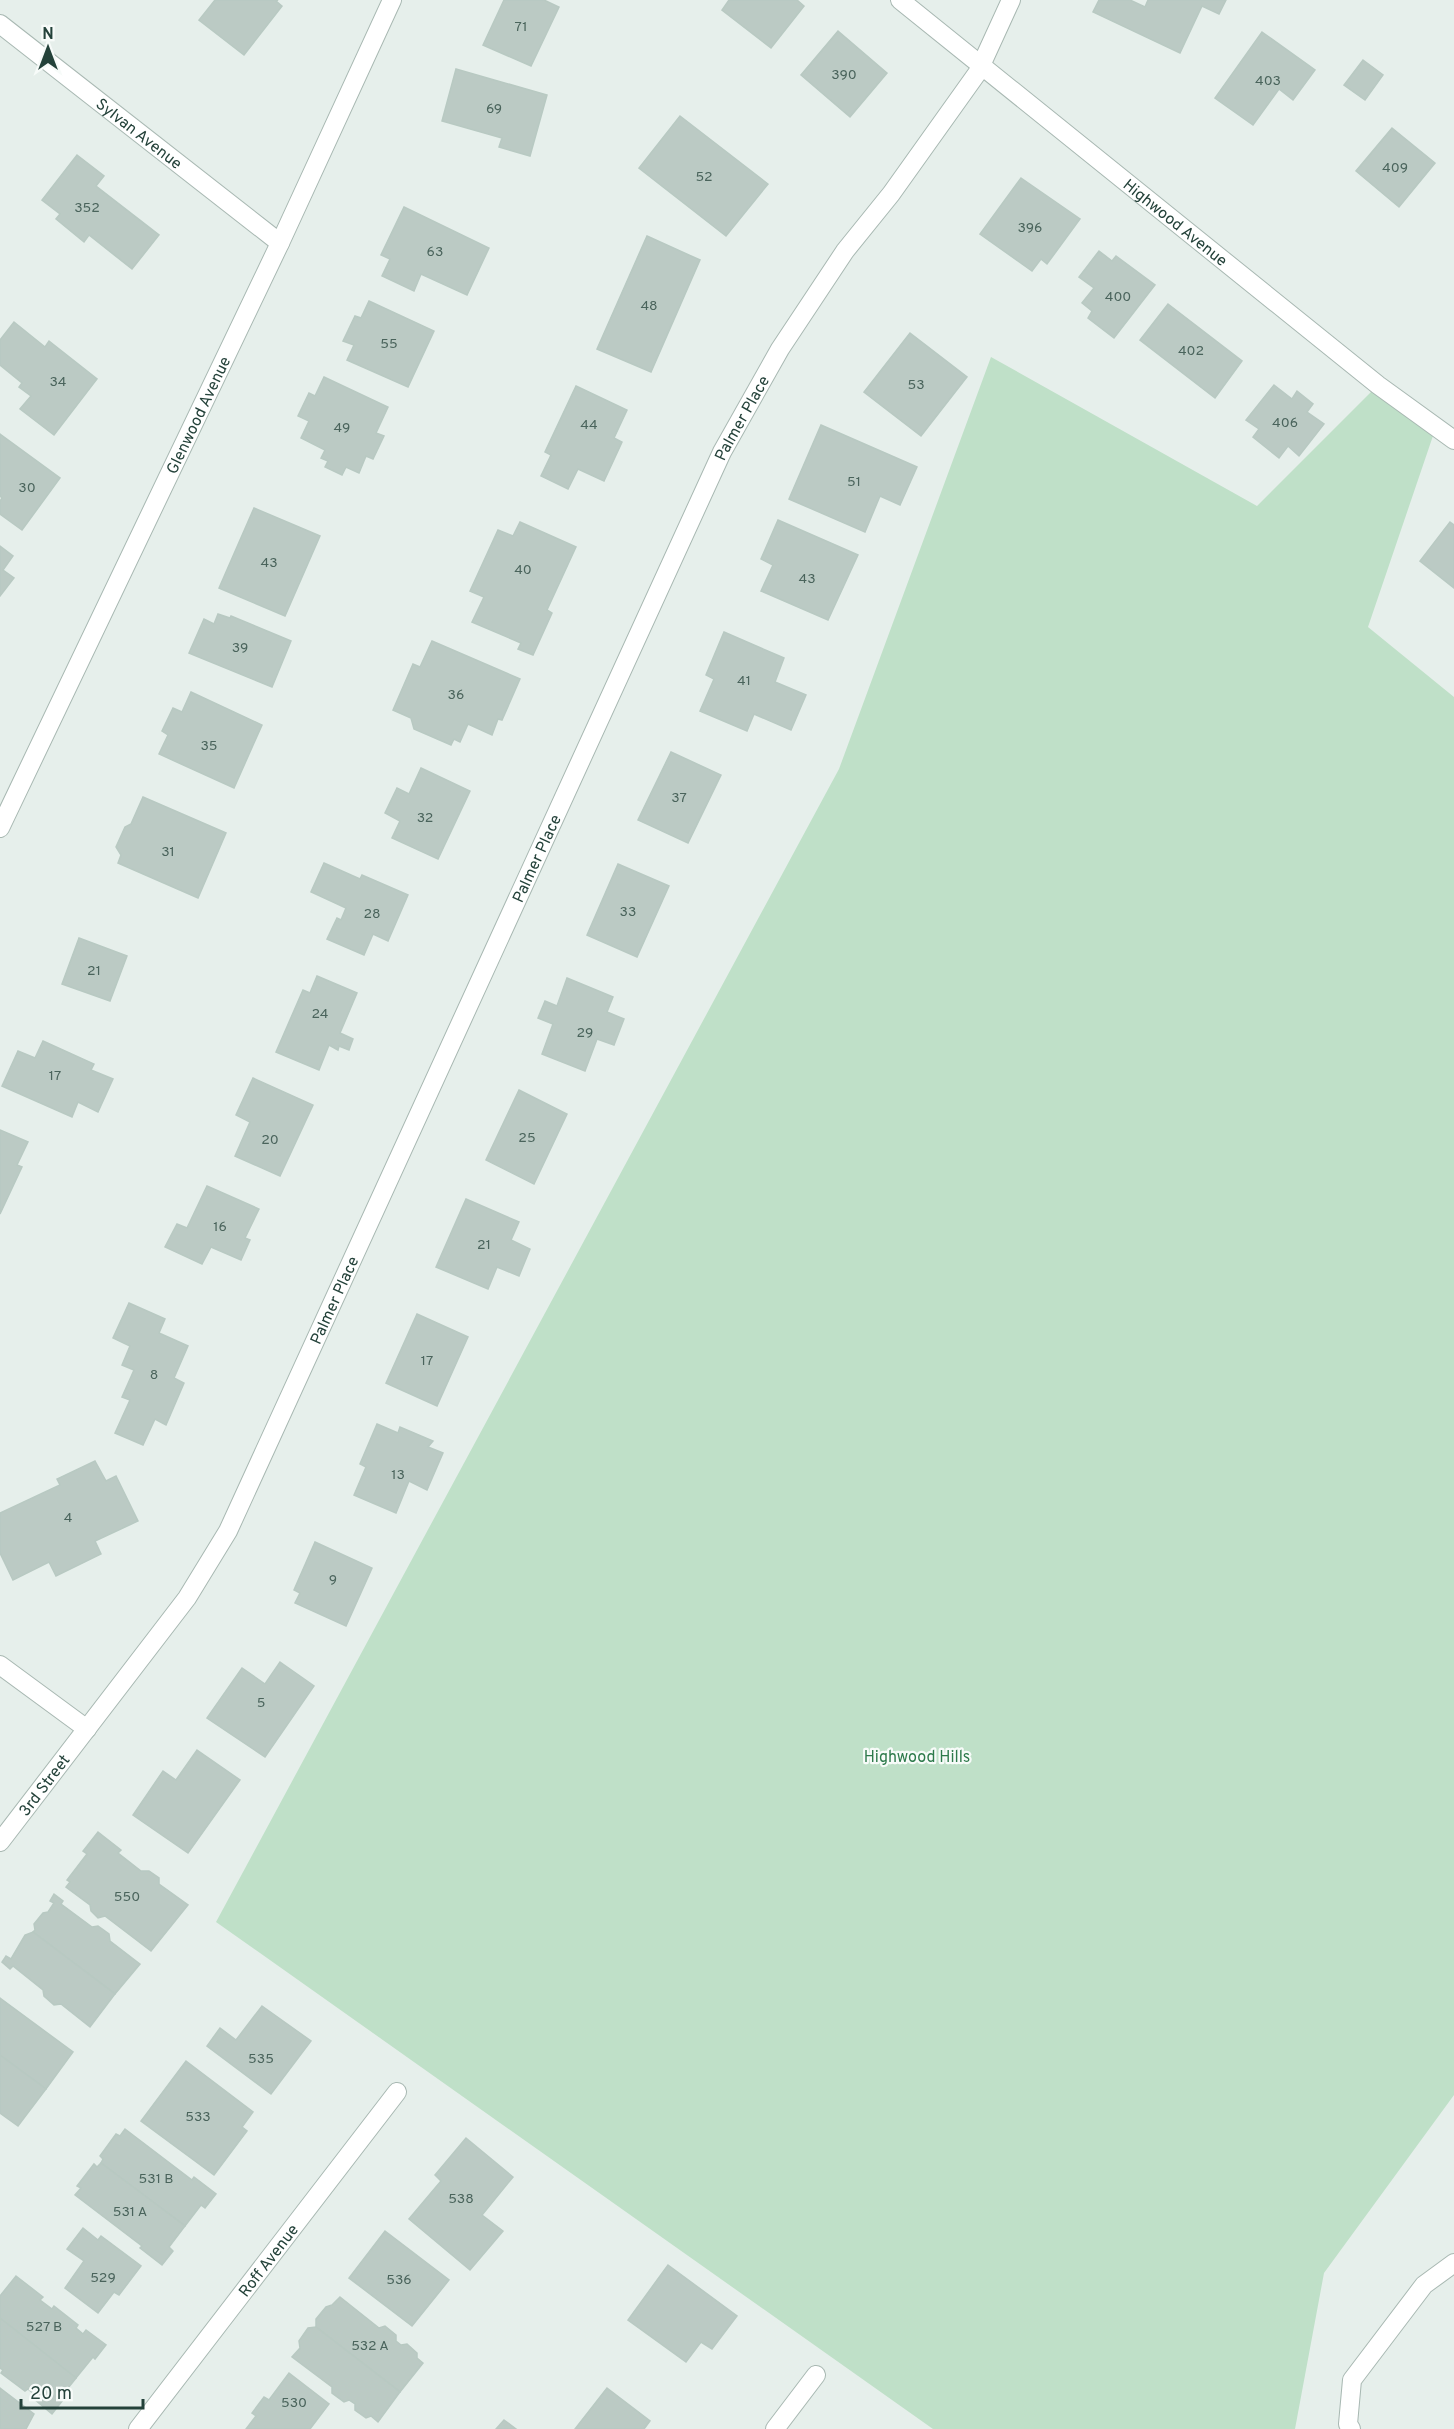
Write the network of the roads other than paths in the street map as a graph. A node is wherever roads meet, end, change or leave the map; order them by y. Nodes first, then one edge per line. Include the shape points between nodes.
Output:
1 (392, 0) edge
2 (900, 0) edge
3 (1011, 0) edge
4 (0, 24) edge
5 (981, 64) junction
6 (280, 243) junction
7 (1454, 440) edge
8 (0, 828) edge
9 (0, 1665) edge
10 (87, 1729) junction
11 (0, 1842) edge
12 (397, 2091) dead end
13 (1454, 2263) edge
14 (816, 2374) dead end
15 (138, 2429) edge
16 (775, 2429) edge
17 (1351, 2429) edge

1 - 6 street, Glenwood Avenue
2 - 5 street, Highwood Avenue
3 - 5 street, Palmer Place
4 - 6 street, Sylvan Avenue
5 - 7 street, Highwood Avenue via 1378,385
5 - 10 street, Palmer Place via 891,194 845,251 780,349 722,452 228,1531 188,1598
6 - 8 street, Glenwood Avenue
9 - 10 street
10 - 11 street, 3rd Street
12 - 15 street, Roff Avenue
13 - 17 street via 1424,2285 1352,2380 1348,2424
14 - 16 street

